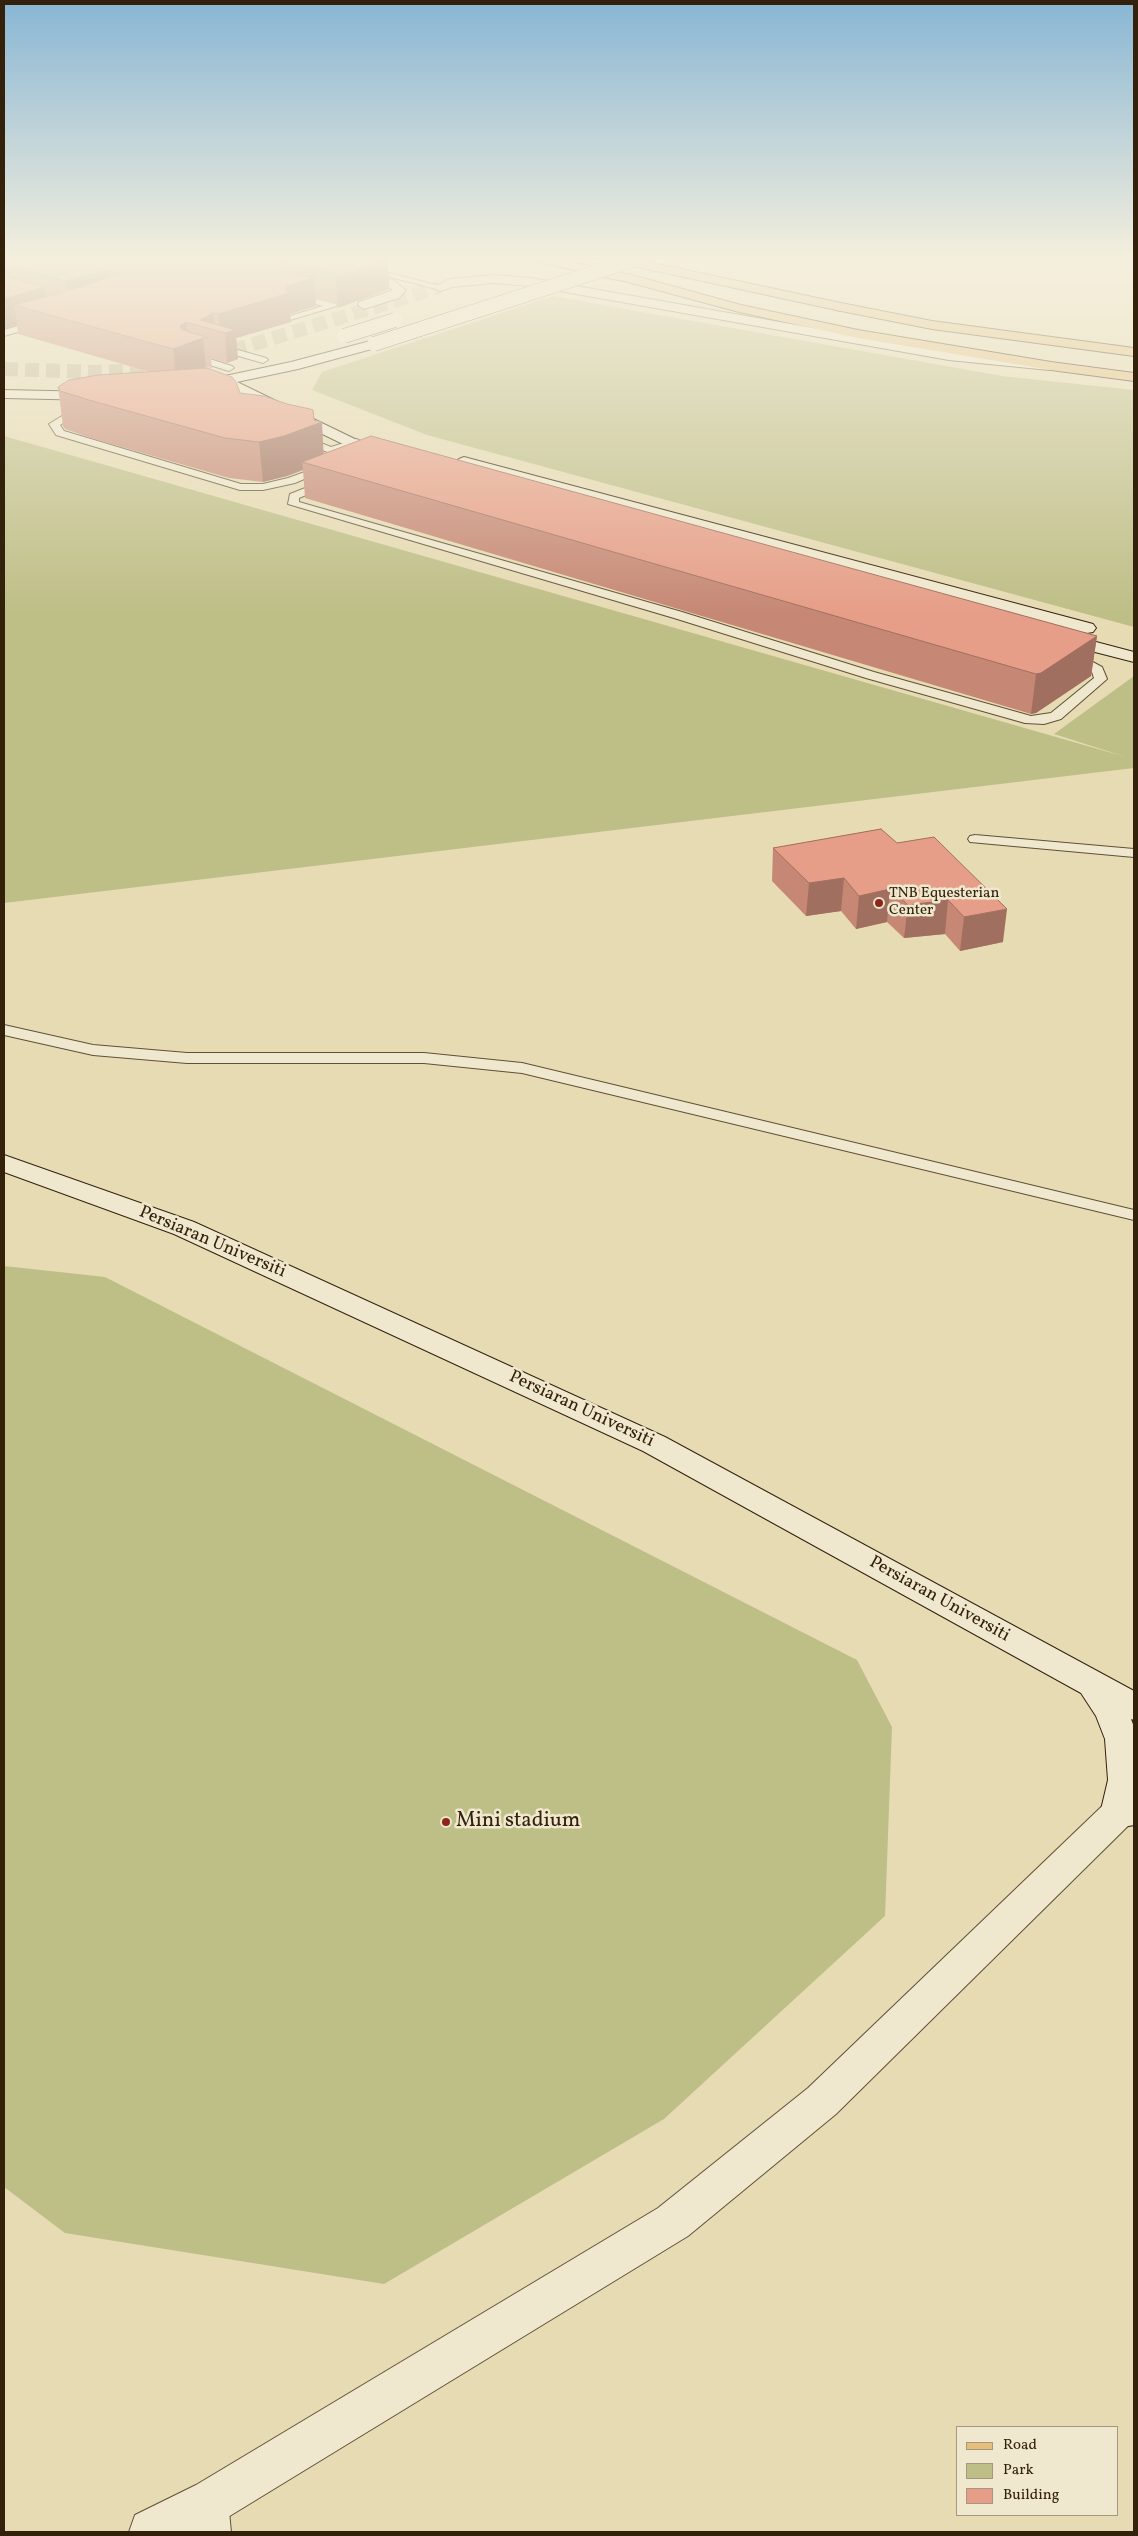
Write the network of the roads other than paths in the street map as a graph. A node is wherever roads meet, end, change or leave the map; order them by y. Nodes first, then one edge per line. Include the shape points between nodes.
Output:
1 (193, 377) edge
2 (217, 377) edge
3 (233, 377) edge
4 (248, 377) edge
5 (277, 377) edge
6 (4, 381) edge
7 (205, 383) junction
8 (274, 385) dead end
9 (4, 394) edge
10 (250, 395) junction
11 (94, 410) edge
12 (293, 434) edge
13 (363, 446) junction
14 (395, 447) joint
15 (341, 461) edge
16 (381, 464) edge
17 (340, 477) edge
18 (1134, 641) edge
19 (1058, 656) edge
20 (1134, 657) edge
21 (976, 839) dead end
22 (1134, 853) edge
23 (4, 1030) edge
24 (4, 1163) edge
25 (1134, 1215) edge
26 (1092, 1683) junction
27 (1134, 1707) edge
28 (1129, 1808) edge
29 (213, 2516) edge
30 (152, 2532) edge

1 - 7 street
2 - 7 street
3 - 10 street
4 - 13 street
5 - 8 street
6 - 9 street via 106,389
7 - 10 street
10 - 13 street
11 - 15 lane via 70,415 54,424 60,433 89,443 240,486 263,487 291,482
12 - 13 lane via 330,450
13 - 14 street
14 - 16 lane
17 - 19 lane via 294,496 293,504 1016,717 1044,720 1056,716 1101,680 1098,670
18 - 20 street via 876,578 446,463 667,533
21 - 22 lane
23 - 25 lane via 93,1050 187,1058 424,1058 522,1068
24 - 26 street, Persiaran Universiti via 184,1228 654,1444
26 - 27 street, Persiaran Universiti
26 - 28 street via 1111,1712 1122,1739
28 - 29 street via 822,2101 673,2222
29 - 30 street

